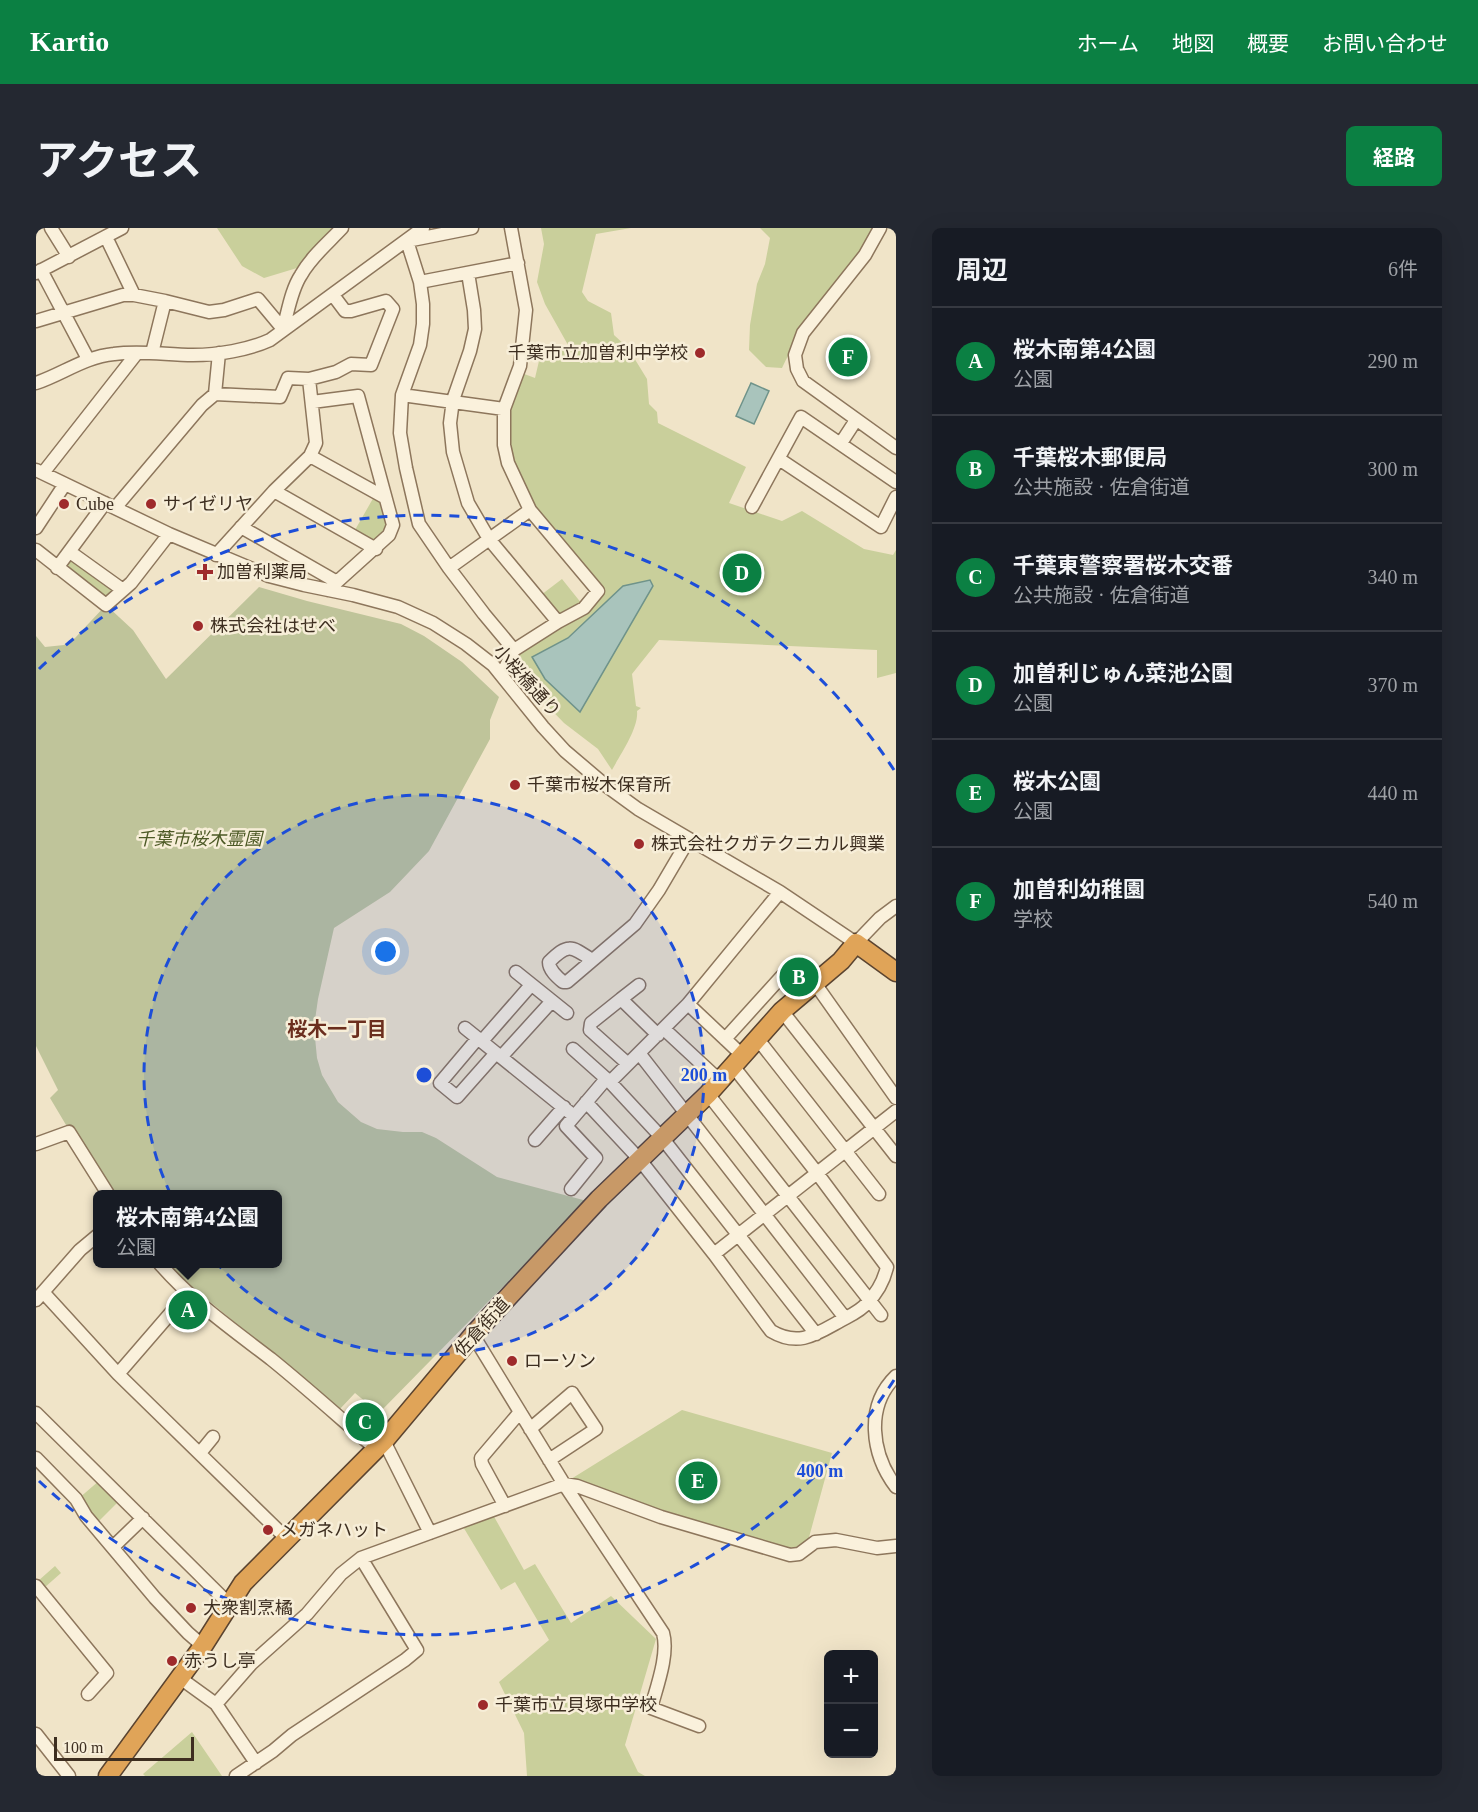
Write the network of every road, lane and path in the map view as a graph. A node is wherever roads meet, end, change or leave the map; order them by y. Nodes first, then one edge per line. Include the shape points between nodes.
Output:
1 (51, 228) edge
2 (122, 228) edge
3 (342, 228) edge
4 (423, 228) edge
5 (472, 228) edge
6 (511, 228) edge
7 (880, 228) edge
8 (106, 237) junction
9 (407, 241) junction
10 (69, 257) junction
11 (518, 263) junction
12 (39, 271) edge
13 (468, 273) junction
14 (420, 282) junction
15 (134, 295) junction
16 (333, 295) junction
17 (165, 301) junction
18 (63, 313) junction
19 (36, 321) edge
20 (283, 329) junction
21 (219, 352) junction
22 (137, 353) junction
23 (152, 353) junction
24 (88, 359) junction
25 (38, 378) edge
26 (309, 379) junction
27 (215, 394) junction
28 (402, 395) junction
29 (453, 400) junction
30 (312, 402) junction
31 (504, 409) junction
32 (856, 420) junction
33 (841, 443) junction
34 (896, 448) edge
35 (310, 456) junction
36 (779, 459) junction
37 (39, 471) edge
38 (896, 482) edge
39 (65, 484) junction
40 (274, 491) junction
41 (384, 497) junction
42 (896, 497) edge
43 (110, 506) junction
44 (752, 507) dead end
45 (530, 510) junction
46 (242, 527) junction
47 (36, 528) edge
48 (169, 534) junction
49 (489, 539) junction
50 (376, 549) junction
51 (36, 550) edge
52 (70, 552) junction
53 (216, 555) junction
54 (57, 568) junction
55 (449, 568) junction
56 (333, 586) junction
57 (123, 590) junction
58 (558, 622) junction
59 (514, 650) junction
60 (501, 675) junction
61 (689, 839) junction
62 (780, 892) junction
63 (896, 906) edge
64 (856, 943) junction
65 (592, 960) dead end
66 (516, 972) dead end
67 (896, 972) edge
68 (782, 976) dead end
69 (814, 982) junction
70 (639, 985) dead end
71 (531, 986) junction
72 (621, 999) junction
73 (552, 1001) junction
74 (688, 1004) junction
75 (782, 1011) junction
76 (567, 1013) dead end
77 (465, 1028) dead end
78 (661, 1032) junction
79 (757, 1038) junction
80 (725, 1039) junction
81 (480, 1040) junction
82 (573, 1049) dead end
83 (639, 1053) junction
84 (498, 1055) junction
85 (738, 1061) junction
86 (628, 1064) junction
87 (608, 1081) junction
88 (714, 1087) junction
89 (896, 1098) edge
90 (586, 1102) junction
91 (564, 1107) junction
92 (896, 1111) edge
93 (687, 1115) junction
94 (574, 1116) junction
95 (874, 1128) junction
96 (663, 1139) junction
97 (535, 1140) dead end
98 (36, 1144) edge
99 (845, 1151) junction
100 (896, 1156) edge
101 (640, 1160) junction
102 (817, 1173) junction
103 (571, 1189) dead end
104 (105, 1190) edge
105 (879, 1194) dead end
106 (789, 1195) junction
107 (764, 1215) junction
108 (738, 1235) junction
109 (93, 1239) edge
110 (714, 1254) junction
111 (165, 1268) edge
112 (188, 1293) junction
113 (40, 1296) edge
114 (869, 1301) junction
115 (881, 1316) dead end
116 (845, 1318) junction
117 (816, 1334) junction
118 (473, 1335) junction
119 (118, 1374) junction
120 (896, 1376) edge
121 (520, 1412) junction
122 (36, 1413) edge
123 (530, 1428) junction
124 (213, 1437) dead end
125 (380, 1445) junction
126 (200, 1453) junction
127 (36, 1458) edge
128 (549, 1460) junction
129 (564, 1484) junction
130 (896, 1487) edge
131 (505, 1506) junction
132 (143, 1518) junction
133 (430, 1533) junction
134 (287, 1539) junction
135 (113, 1546) junction
136 (896, 1546) edge
137 (361, 1558) junction
138 (36, 1586) edge
139 (229, 1604) junction
140 (203, 1646) junction
141 (180, 1678) junction
142 (88, 1694) dead end
143 (216, 1704) junction
144 (699, 1725) dead end
145 (36, 1734) edge
146 (256, 1762) junction
147 (69, 1776) edge
148 (108, 1776) edge
149 (236, 1776) edge

1 - 10 street
2 - 8 street
3 - 20 street via 300,275
4 - 9 street
5 - 9 street
6 - 11 street
7 - 32 street via 866,255 803,333 795,355 802,381
8 - 10 street
8 - 15 street
9 - 14 street
9 - 16 street
10 - 12 street
11 - 13 street
11 - 31 street via 526,310 525,331 520,366
12 - 18 street
13 - 14 street
13 - 29 street via 475,329
14 - 28 street via 420,345
15 - 17 street
15 - 18 street
16 - 20 street
16 - 26 street via 345,311 386,301 393,309 371,365 351,364
17 - 20 street via 209,312 258,299
17 - 23 street
18 - 19 street
18 - 24 street
20 - 21 street via 260,344
21 - 23 street
21 - 27 street
22 - 23 street
22 - 24 street
22 - 37 street
24 - 25 street
26 - 27 street via 288,378 280,397
26 - 30 street
27 - 43 street
28 - 29 street
28 - 55 street via 400,433 419,524
29 - 31 street
29 - 49 street via 453,452 468,503
30 - 35 street via 315,442
30 - 41 street via 358,396
31 - 45 street via 508,463
32 - 33 street
32 - 34 street
33 - 36 street via 801,417
33 - 38 street
35 - 40 street
35 - 41 street
36 - 42 street via 881,527
36 - 44 street
37 - 39 street, 小桜橋通り
39 - 43 street, 小桜橋通り
39 - 47 street
40 - 46 street
40 - 50 street
41 - 50 street via 393,525
43 - 48 street, 小桜橋通り
43 - 52 street
45 - 49 street
45 - 58 street via 598,591 584,608
46 - 53 street
46 - 56 street
48 - 53 street, 小桜橋通り
48 - 57 street
49 - 55 street
49 - 58 street
50 - 56 street
51 - 54 street
52 - 54 street
52 - 57 street
53 - 56 street, 小桜橋通り via 269,576
54 - 57 street via 106,605
55 - 59 street
56 - 60 street, 小桜橋通り via 433,623 493,664
58 - 59 street
59 - 60 street
60 - 61 street, 小桜橋通り via 565,751 638,809
61 - 62 street, 小桜橋通り
61 - 65 street via 635,924
62 - 64 street, 小桜橋通り
62 - 74 street
63 - 64 street
64 - 67 highway
64 - 69 highway, 佐倉街道
66 - 71 street
68 - 80 street
69 - 75 highway, 佐倉街道
69 - 89 street
70 - 72 street
71 - 73 street
71 - 81 street
72 - 78 street
72 - 86 street via 591,1023 590,1030
73 - 76 street
73 - 84 street
74 - 78 street
74 - 80 street
75 - 79 highway, 佐倉街道
75 - 95 street
77 - 81 street
78 - 83 street
78 - 88 street
79 - 85 highway, 佐倉街道
79 - 99 street
80 - 85 street
81 - 84 street
81 - 84 street via 440,1083 456,1097
82 - 87 street
83 - 86 street
83 - 93 street
84 - 91 street
85 - 88 highway, 佐倉街道
85 - 102 street
86 - 87 street
87 - 90 street
87 - 96 street
88 - 93 highway, 佐倉街道
88 - 106 street
90 - 94 street
90 - 101 street
91 - 94 street
91 - 97 street
92 - 95 street
93 - 96 highway, 佐倉街道
93 - 107 street
94 - 103 street via 566,1126 596,1158
95 - 99 street
95 - 100 street
96 - 101 highway, 佐倉街道
96 - 108 street
98 - 104 street via 69,1132
99 - 102 street
99 - 105 street
101 - 110 street
101 - 118 highway, 佐倉街道
102 - 106 street
102 - 114 street via 887,1267
106 - 107 street
106 - 114 street
107 - 108 street
107 - 116 street
108 - 110 street
108 - 117 street
109 - 113 street
110 - 117 street via 771,1330 791,1338
111 - 112 street
112 - 119 street
112 - 125 street
113 - 119 street
114 - 115 street
114 - 116 street
116 - 117 street
118 - 121 street
118 - 125 highway, 佐倉街道
119 - 126 street
120 - 130 street via 880,1399 874,1422 880,1456
121 - 123 street
121 - 131 street via 481,1458
122 - 132 street
123 - 128 street
123 - 128 street via 572,1393 596,1429
124 - 126 street
125 - 133 street
125 - 134 highway, 佐倉街道
126 - 134 street
127 - 135 street via 76,1499
128 - 129 street
129 - 131 street
129 - 136 street via 790,1555 799,1554 815,1542 836,1540 878,1548
129 - 144 street via 663,1633 666,1643 651,1708
131 - 133 street
132 - 135 street
132 - 139 street
133 - 137 street
134 - 139 highway, 佐倉街道 via 243,1583
135 - 140 street via 155,1598
137 - 143 street
137 - 146 street via 417,1650
138 - 142 street via 107,1673
139 - 140 highway, 佐倉街道
140 - 141 highway, 佐倉街道
141 - 143 street
141 - 148 highway, 佐倉街道
143 - 146 street
145 - 147 street
146 - 149 street

